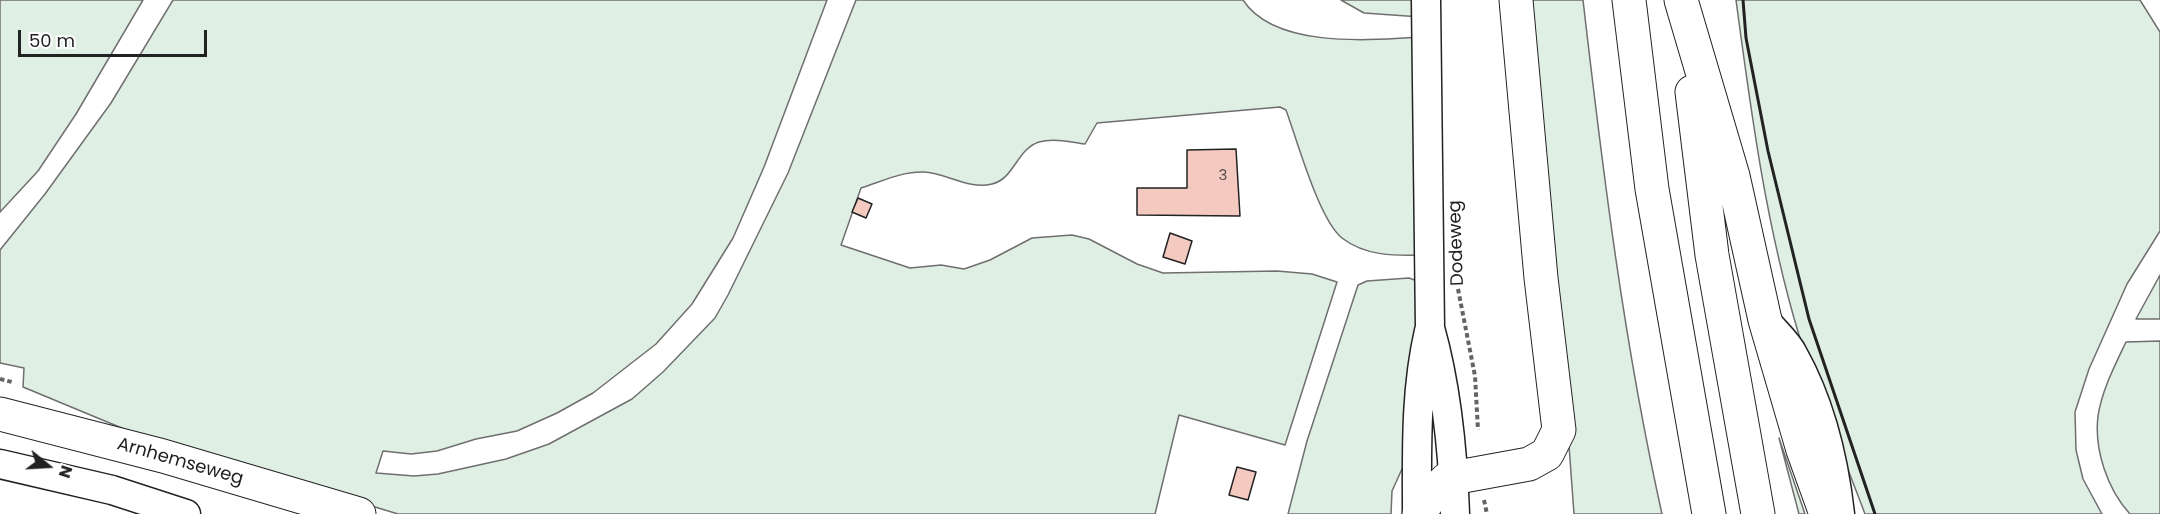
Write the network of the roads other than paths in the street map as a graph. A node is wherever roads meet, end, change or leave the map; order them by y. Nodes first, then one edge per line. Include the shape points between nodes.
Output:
1 (1426, 0) edge
2 (1516, 0) edge
3 (1629, 0) edge
4 (1680, 0) edge
5 (1765, 320) junction
6 (1430, 328) junction
7 (0, 414) edge
8 (0, 464) edge
9 (1467, 474) junction
10 (186, 514) edge
11 (359, 514) edge
12 (1418, 514) edge
13 (1455, 514) edge
14 (1709, 514) edge
15 (1758, 514) edge
16 (1826, 514) edge
17 (1840, 514) edge

1 - 6 street, Dodeweg
2 - 9 main road via 1540,278 1560,424 1552,446 1539,460
3 - 14 main road via 1652,189
4 - 5 main road via 1733,176
4 - 15 main road via 1712,255
5 - 16 main road
5 - 17 street via 1792,353 1814,403 1836,472
6 - 9 street, Dodeweg
6 - 12 street, Dodeweg via 1420,367 1417,407
7 - 11 main road, Arnhemseweg via 163,456
8 - 10 street via 111,490
9 - 12 main road via 1442,483
9 - 13 street, Dodeweg

